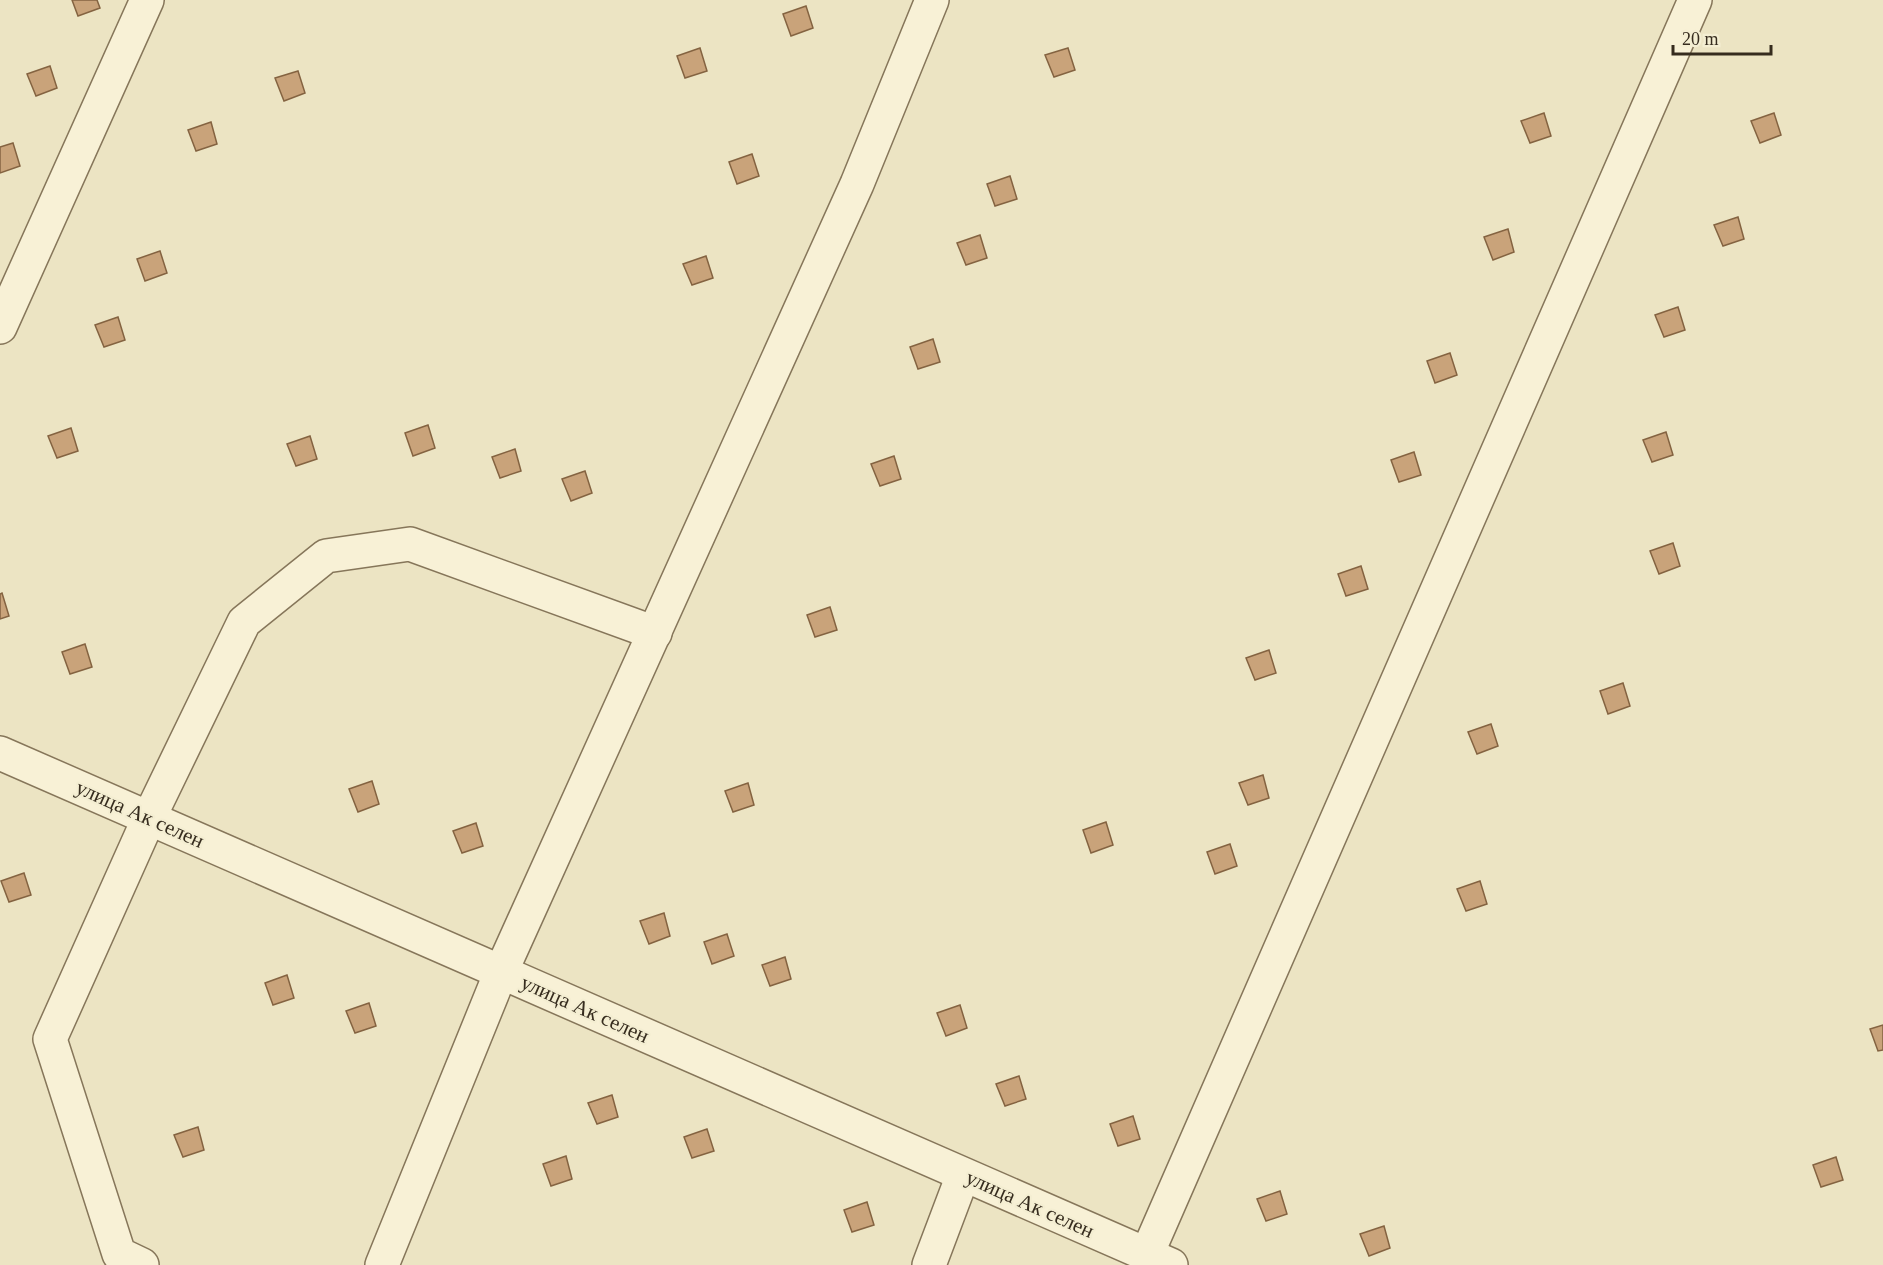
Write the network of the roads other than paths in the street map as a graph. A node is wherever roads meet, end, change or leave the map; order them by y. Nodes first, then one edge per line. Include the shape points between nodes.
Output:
1 (147, 0) edge
2 (932, 0) edge
3 (1695, 0) edge
4 (0, 327) edge
5 (655, 633) junction
6 (0, 753) edge
7 (149, 818) junction
8 (501, 972) junction
9 (963, 1174) junction
10 (1159, 1260) edge
11 (142, 1265) edge
12 (382, 1265) edge
13 (929, 1265) edge

1 - 4 street
2 - 5 street via 857,184
3 - 10 street
5 - 7 street via 410,544 326,556 244,622
5 - 8 street
6 - 7 street, улица Ак селен
7 - 8 street, улица Ак селен
7 - 11 street via 50,1040 119,1254
8 - 9 street, улица Ак селен
8 - 12 street
9 - 10 street, улица Ак селен
9 - 13 street

